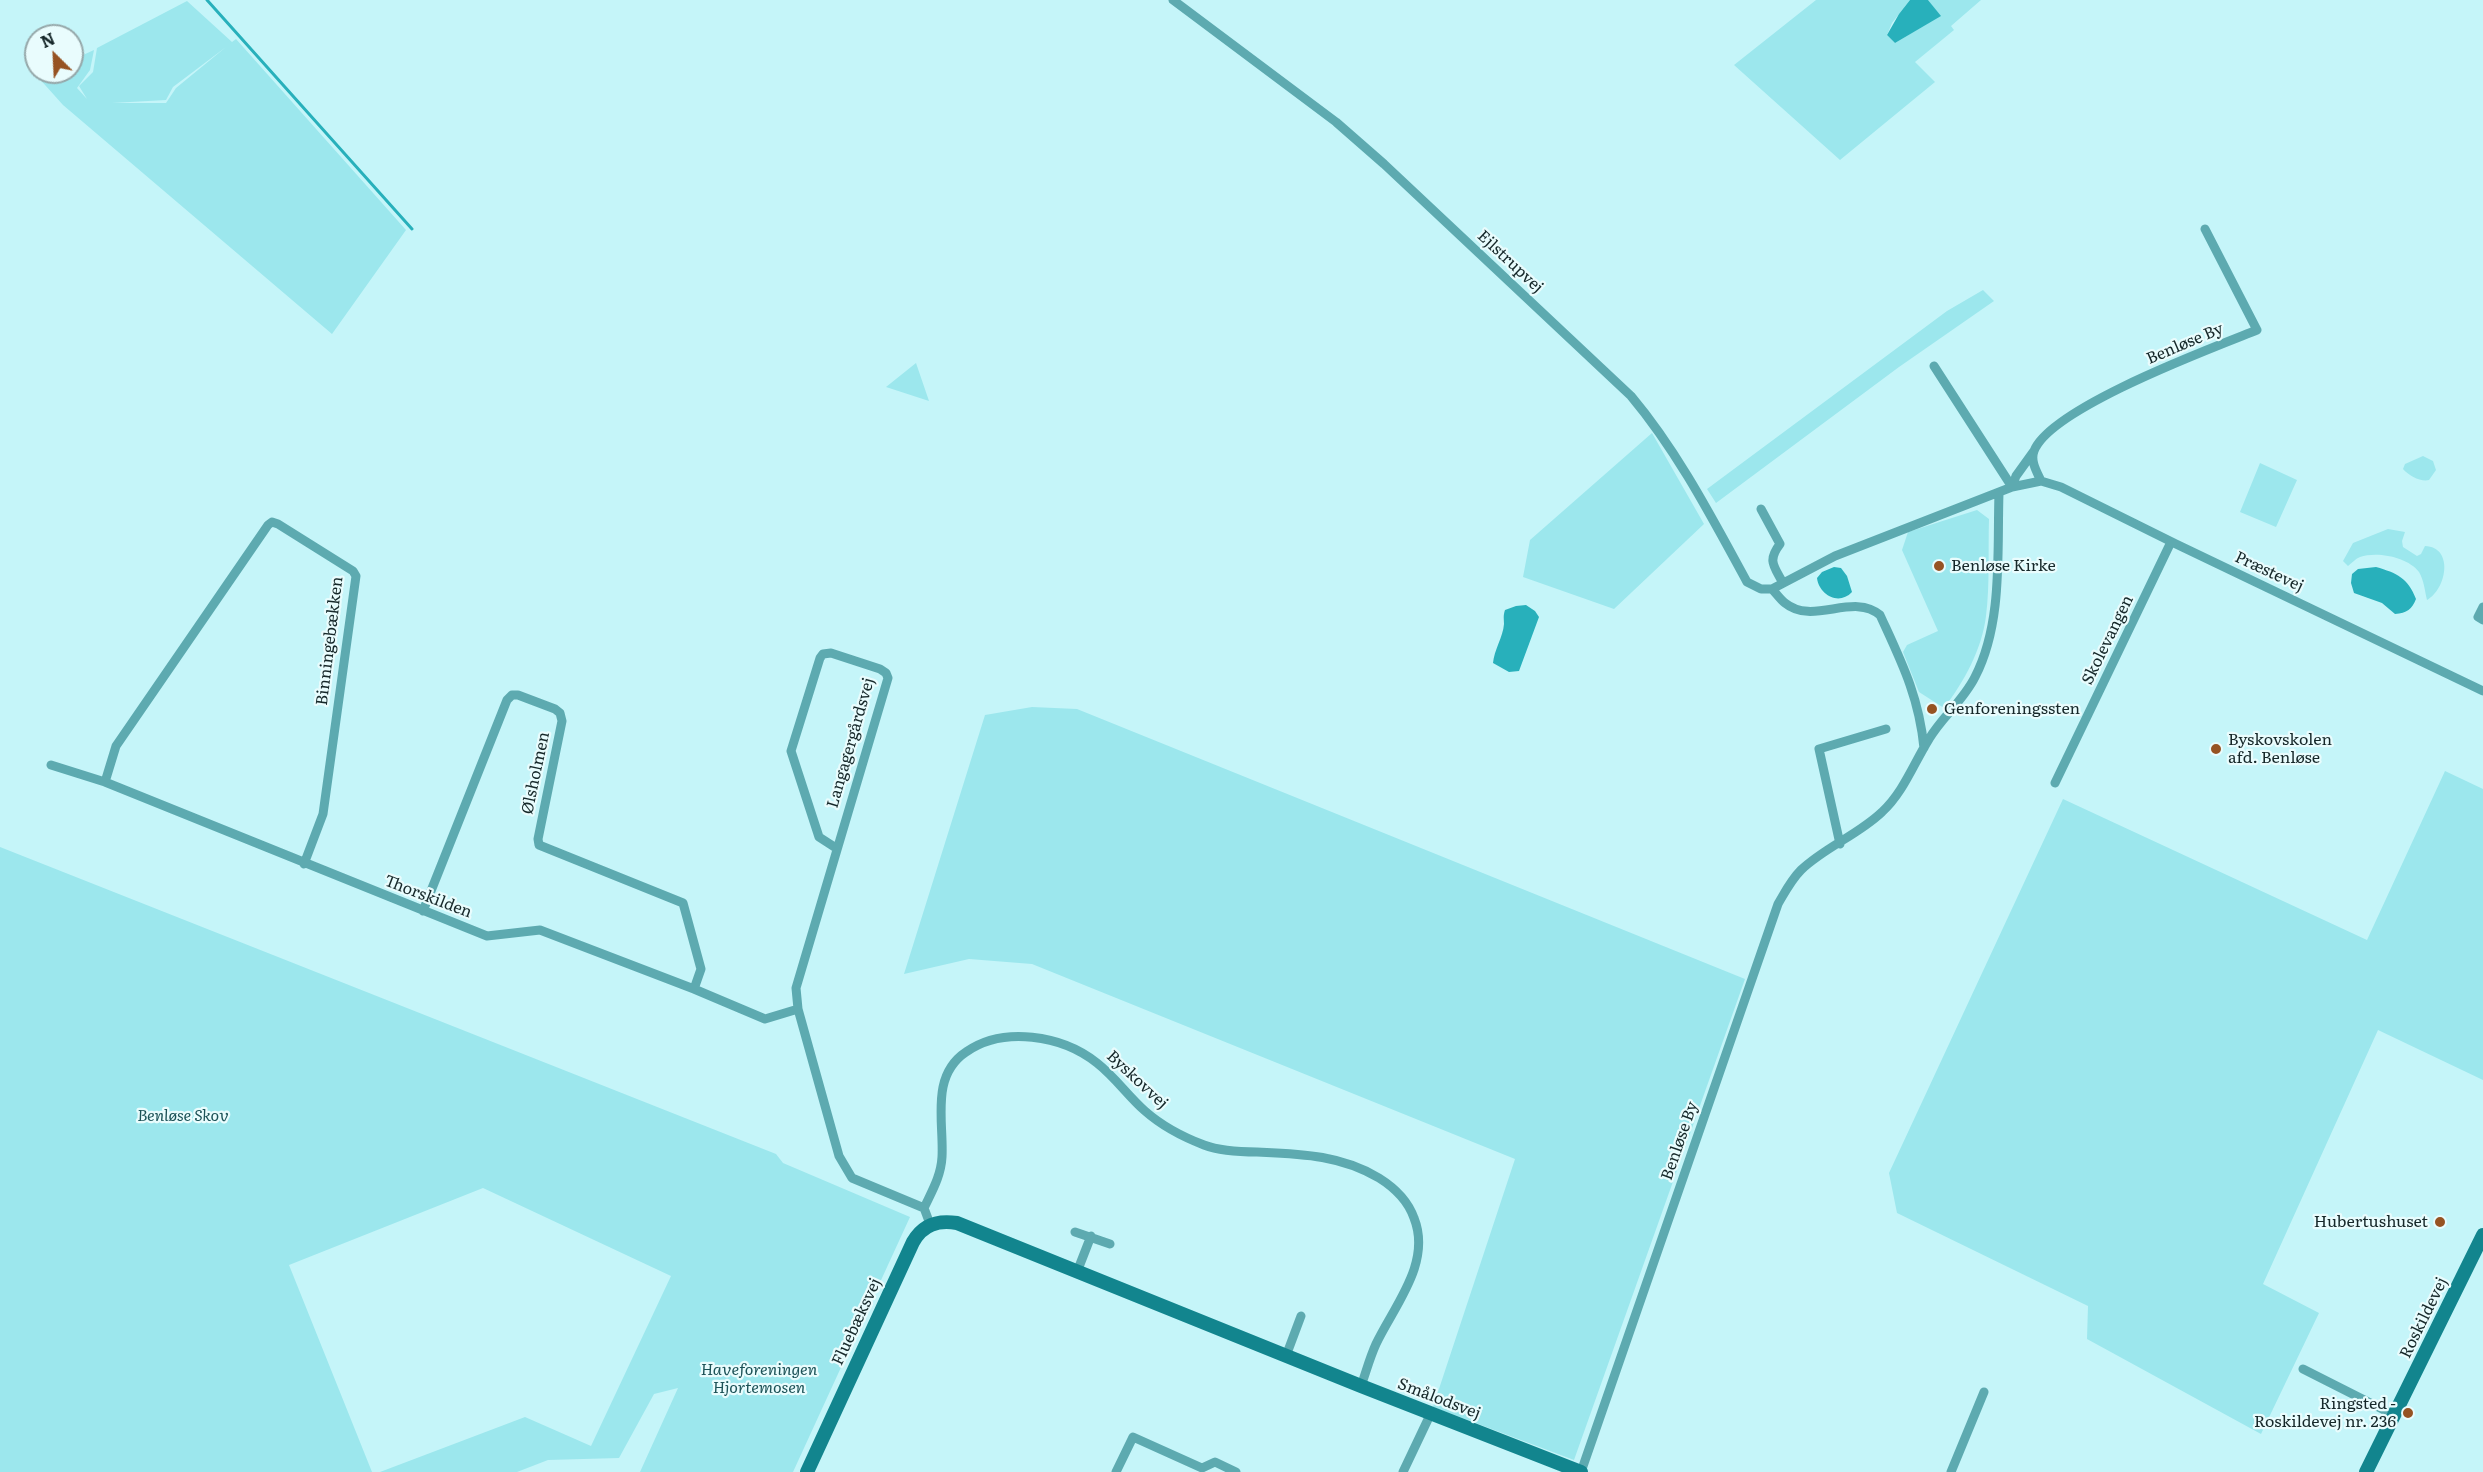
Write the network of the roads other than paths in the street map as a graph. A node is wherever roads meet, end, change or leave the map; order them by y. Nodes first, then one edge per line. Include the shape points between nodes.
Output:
1 (1173, 0) edge
2 (2205, 229) dead end
3 (1934, 366) dead end
4 (2034, 451) junction
5 (2041, 481) junction
6 (2012, 487) junction
7 (1999, 493) junction
8 (1761, 509) dead end
9 (2171, 542) junction
10 (1783, 583) junction
11 (1772, 589) junction
12 (2483, 607) edge
13 (2483, 620) edge
14 (2483, 690) edge
15 (1922, 720) junction
16 (1938, 724) junction
17 (1886, 729) dead end
18 (1924, 747) junction
19 (51, 765) dead end
20 (105, 782) junction
21 (2055, 783) dead end
22 (1840, 844) junction
23 (836, 848) junction
24 (304, 864) junction
25 (423, 911) junction
26 (694, 989) junction
27 (798, 1009) junction
28 (924, 1208) junction
29 (930, 1224) junction
30 (1075, 1232) dead end
31 (2483, 1235) edge
32 (1090, 1236) junction
33 (1110, 1244) dead end
34 (1077, 1272) junction
35 (1301, 1316) dead end
36 (1286, 1356) junction
37 (2303, 1369) dead end
38 (1361, 1386) junction
39 (1984, 1392) dead end
40 (1431, 1413) junction
41 (2394, 1415) junction
42 (807, 1472) edge
43 (1116, 1472) edge
44 (1236, 1472) edge
45 (1403, 1472) edge
46 (1581, 1472) edge
47 (1951, 1472) edge
48 (2366, 1472) edge

1 - 11 street, Ejlstrupvej via 1336,122 1631,396 1670,448 1747,582
2 - 4 street, Benløse By via 2257,330 2091,402 2057,424
3 - 6 street
4 - 5 street
4 - 6 street, Benløse By
5 - 6 street
5 - 9 street, Præstevej via 2061,487
6 - 7 street
7 - 10 street via 1897,530
7 - 16 street, Benløse By via 1994,610 1989,637 1976,675
8 - 10 street via 1780,544 1772,562
9 - 14 street, Præstevej
9 - 21 street, Skolevangen
10 - 11 street
11 - 15 street via 1786,604 1801,610 1858,606 1871,608 1880,615 1913,689
12 - 13 street via 2478,617
15 - 16 street
15 - 18 street
16 - 18 street, Benløse By
17 - 22 street via 1819,749
18 - 22 street, Benløse By via 1886,809
19 - 20 street, Thorskilden
20 - 24 street, Thorskilden
20 - 24 street, Binningebækken via 116,747 268,525 278,524 356,576 323,814
22 - 46 street, Benløse By via 1800,870 1778,904
23 - 23 street, Langagergårdsvej via 888,678 880,669 831,653 820,658 791,751 819,837
23 - 27 street, Langagergårdsvej via 796,988
24 - 25 street, Thorskilden
25 - 26 street, Thorskilden via 487,936 540,930
25 - 26 street, Ølsholmen via 507,700 518,694 555,709 562,721 539,845 683,903 700,969
26 - 27 street, Thorskilden via 765,1019
27 - 28 street, Langagergårdsvej via 839,1156 852,1178
28 - 29 street
28 - 38 street, Byskovvej via 938,1179 942,1157 940,1101 944,1082 963,1053 989,1040 1017,1036 1071,1048 1095,1061 1145,1111 1206,1146 1342,1161 1386,1182 1404,1199 1419,1233 1418,1254
29 - 34 street, Smålodsvej via 957,1223
29 - 42 street, Fluebæksvej via 913,1242
30 - 32 street
31 - 41 street, Roskildevej
32 - 33 street
32 - 34 street
34 - 36 street, Smålodsvej
35 - 36 street
36 - 38 street, Smålodsvej
37 - 41 street
38 - 40 street, Smålodsvej
39 - 47 street
40 - 45 street
40 - 46 street, Smålodsvej
41 - 48 street, Roskildevej
43 - 44 street via 1133,1437 1202,1468 1215,1462

